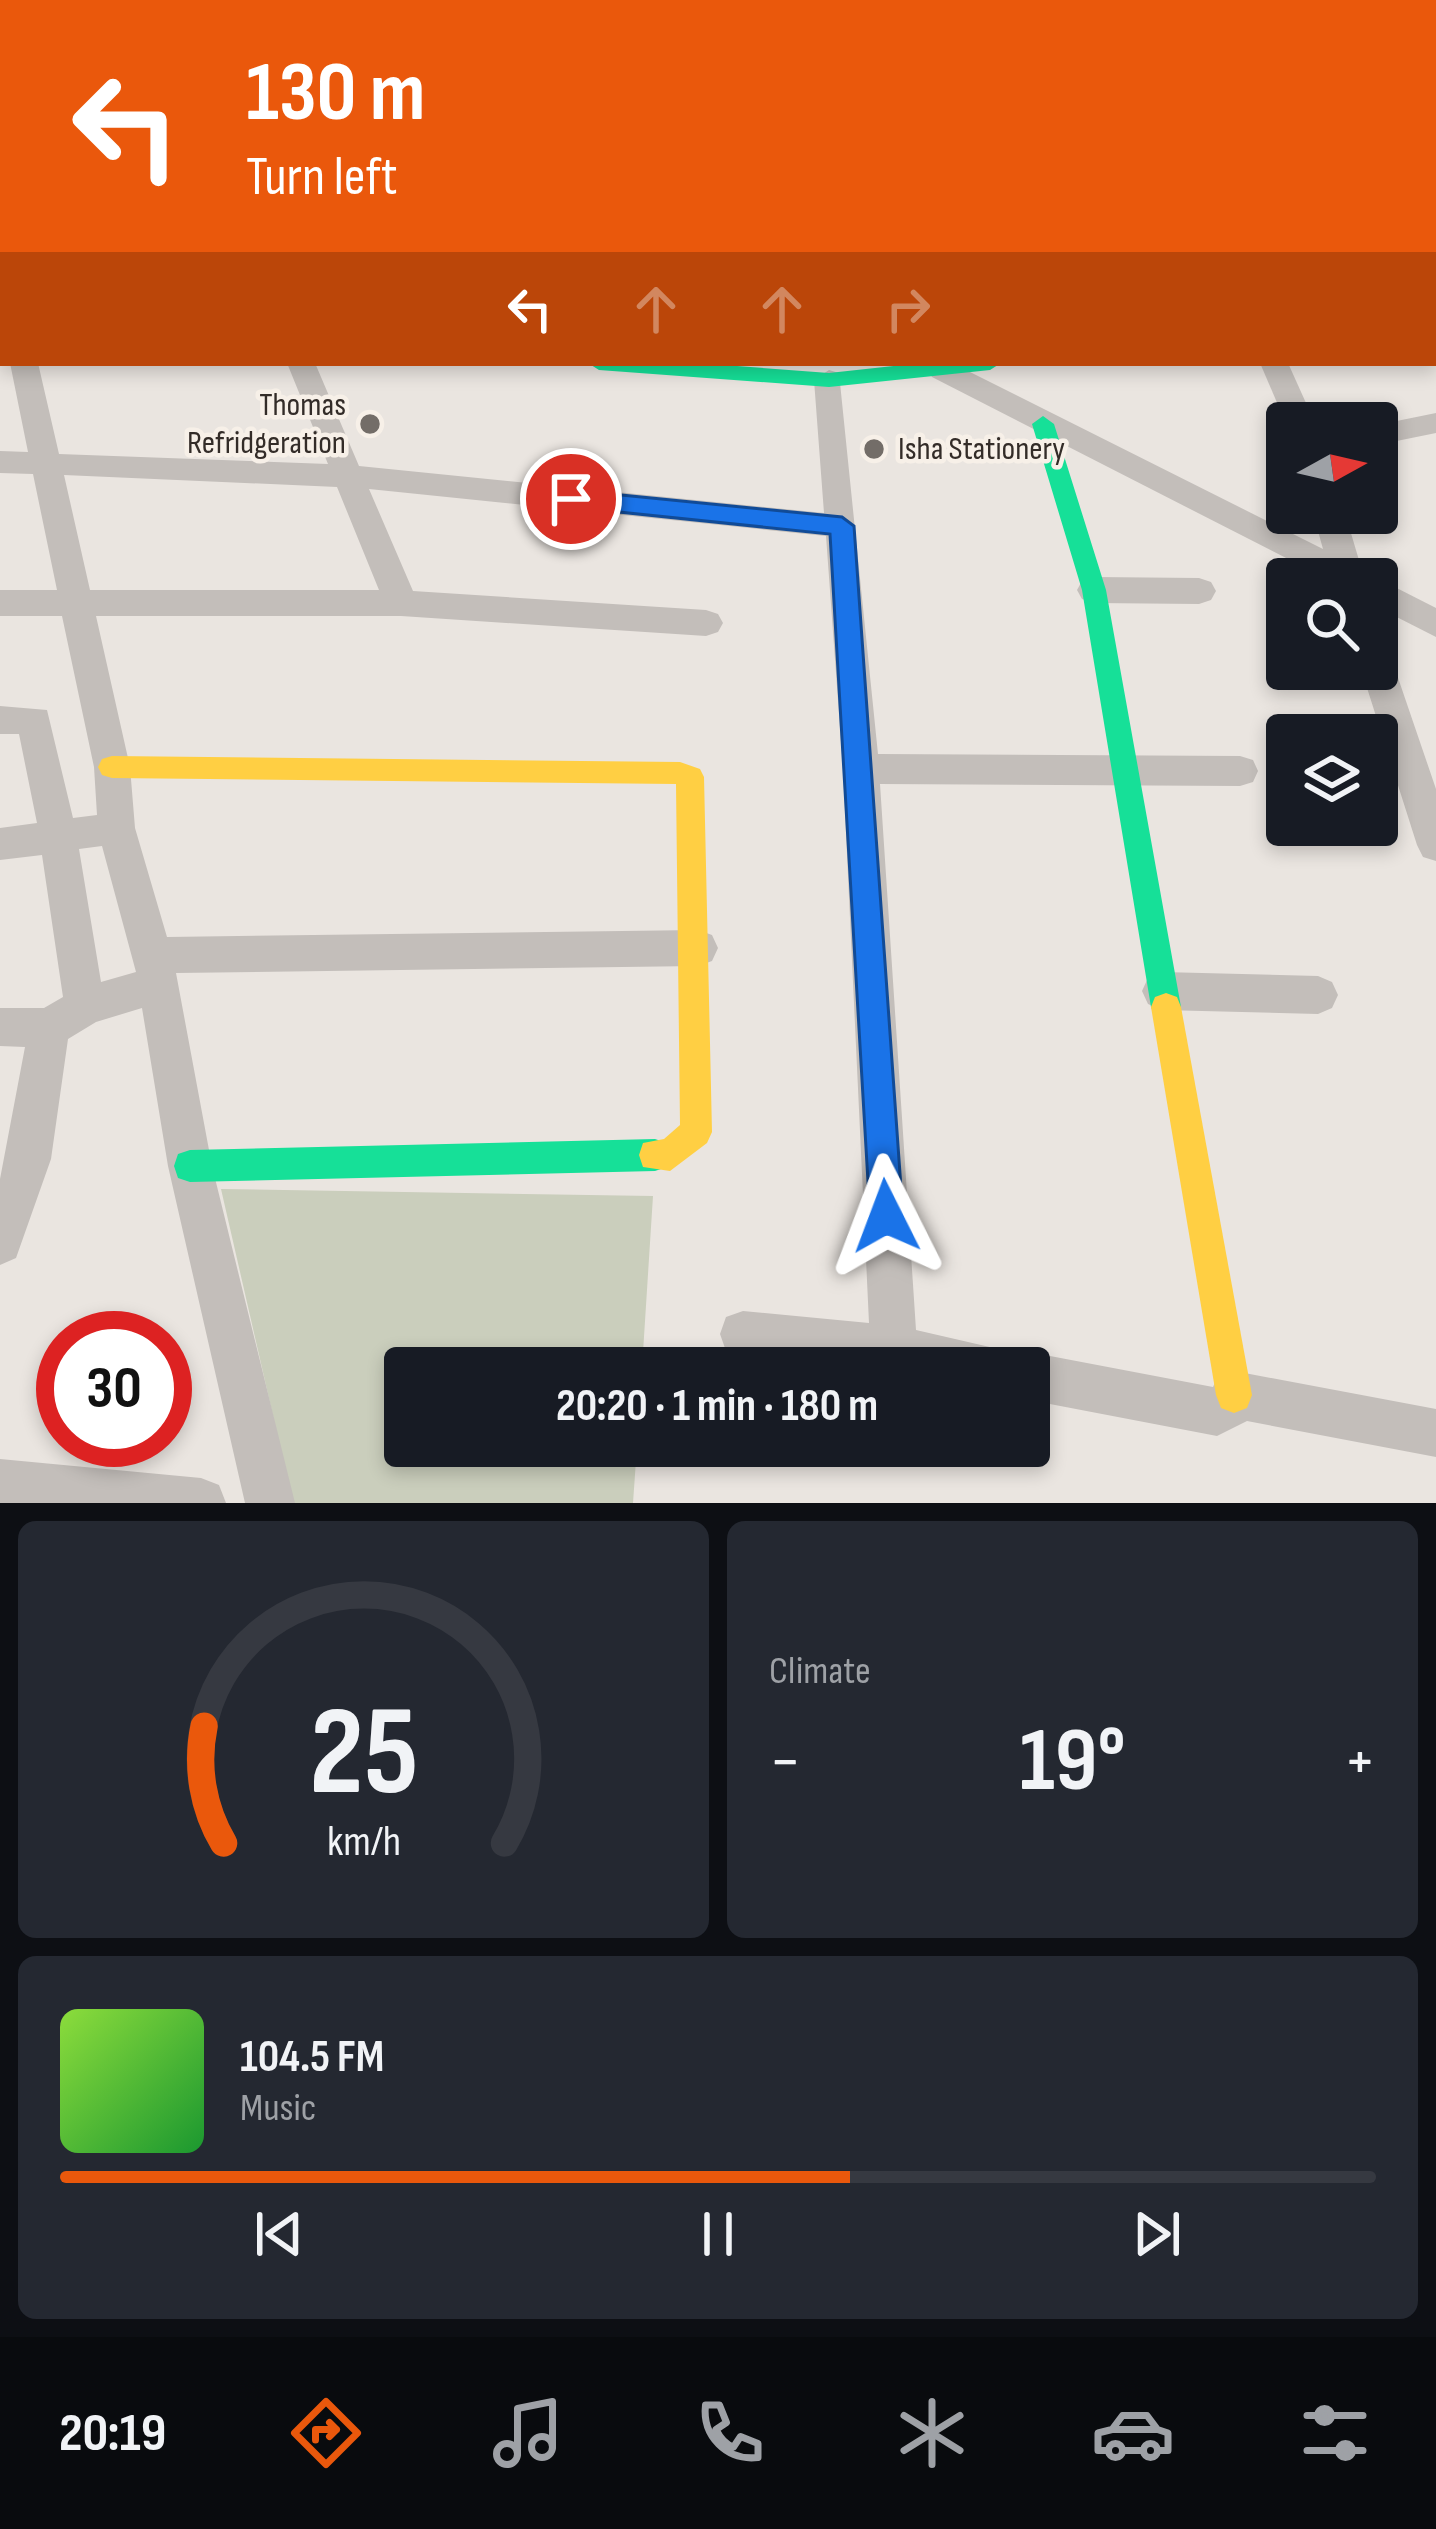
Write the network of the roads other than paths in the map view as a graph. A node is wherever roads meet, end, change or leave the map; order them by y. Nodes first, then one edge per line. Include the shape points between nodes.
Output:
1 (25, 366) edge
2 (302, 366) edge
3 (640, 366) edge
4 (969, 366) edge
5 (1275, 366) edge
6 (942, 370) junction
7 (830, 380) junction
8 (1291, 402) edge
9 (1436, 423) edge
10 (1043, 424) junction
11 (1398, 431) edge
12 (0, 462) edge
13 (44, 464) junction
14 (345, 476) junction
15 (842, 526) junction
16 (1309, 558) edge
17 (1094, 590) junction
18 (1199, 591) dead end
19 (0, 603) edge
20 (401, 603) junction
21 (74, 606) junction
22 (706, 623) dead end
23 (1385, 690) edge
24 (0, 721) edge
25 (112, 767) junction
26 (861, 769) junction
27 (1128, 770) junction
28 (1240, 771) dead end
29 (116, 828) junction
30 (56, 838) junction
31 (0, 844) edge
32 (1436, 845) edge
33 (698, 948) junction
34 (155, 969) junction
35 (1162, 992) junction
36 (1318, 995) dead end
37 (85, 1006) junction
38 (0, 1027) edge
39 (49, 1028) junction
40 (190, 1166) junction
41 (0, 1242) edge
42 (742, 1334) dead end
43 (874, 1347) edge
44 (894, 1347) edge
45 (1050, 1380) edge
46 (1234, 1394) junction
47 (1436, 1433) edge
48 (0, 1484) edge
49 (201, 1503) edge
50 (270, 1503) edge

1 - 13 street
2 - 14 street
3 - 7 street
4 - 6 street
5 - 8 street
6 - 7 street
6 - 10 street
7 - 15 street
9 - 11 street
10 - 16 street
10 - 17 street
12 - 13 street
13 - 14 street
13 - 21 street
14 - 15 street
14 - 20 street
15 - 26 street
17 - 18 street
17 - 27 street
19 - 21 street
20 - 21 street
20 - 22 street
21 - 25 street
23 - 32 street
24 - 30 street via 34,721
25 - 29 street
25 - 33 street via 680,773 694,789
26 - 27 street
26 - 44 street
27 - 28 street
27 - 35 street
29 - 30 street
29 - 34 street
30 - 31 street
30 - 37 street
33 - 34 street
33 - 40 street via 696,1132 670,1154
34 - 37 street
34 - 40 street
35 - 36 street
35 - 46 street
37 - 39 street
38 - 39 street
39 - 41 street via 28,1159
40 - 50 street
42 - 43 street
45 - 46 street via 1217,1412
46 - 47 street
48 - 49 street

